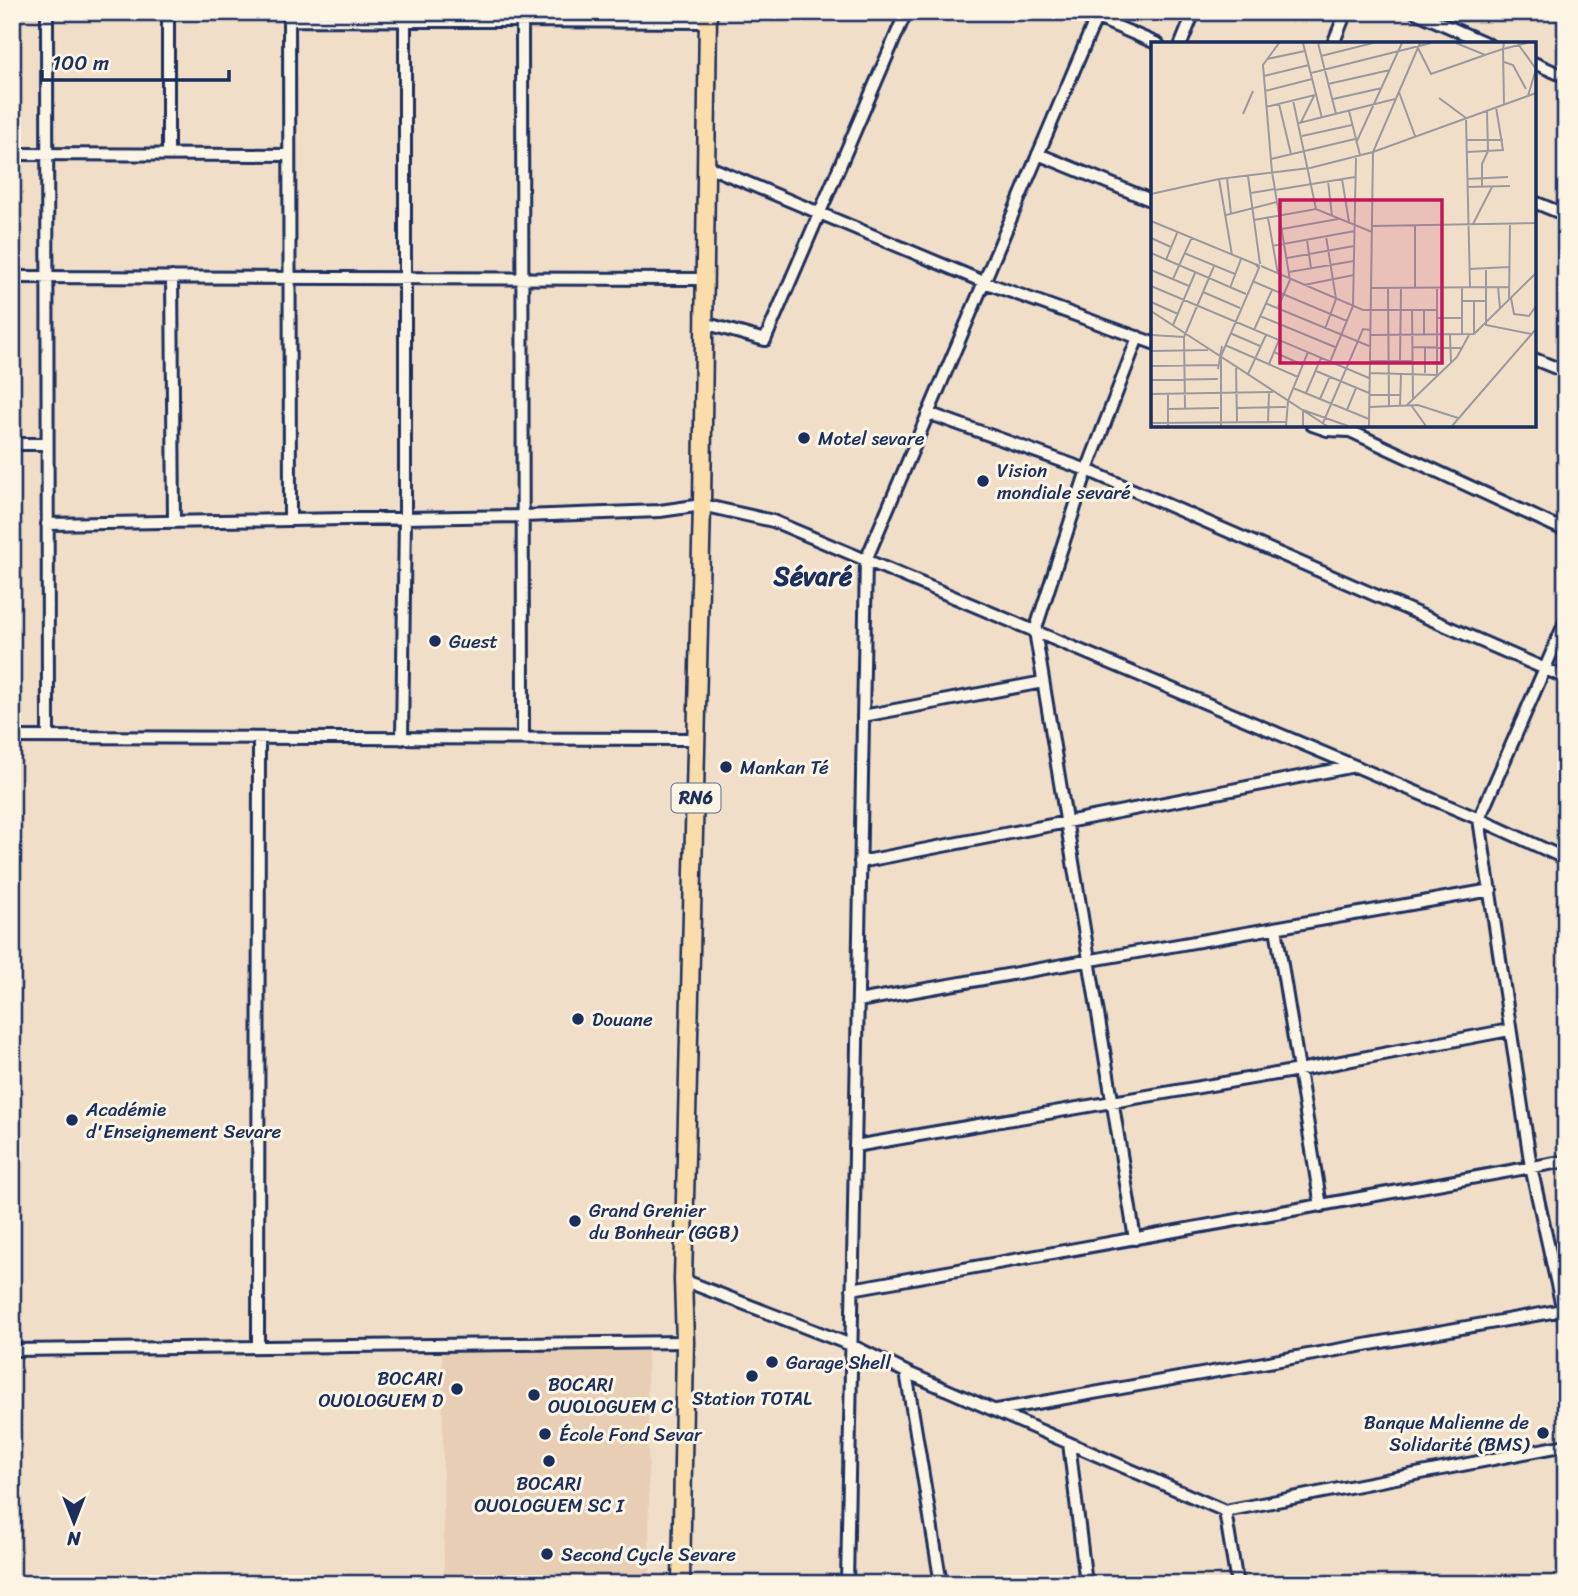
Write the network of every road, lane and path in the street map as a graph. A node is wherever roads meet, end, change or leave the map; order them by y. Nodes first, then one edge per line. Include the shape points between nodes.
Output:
1 (47, 12) edge
2 (168, 12) edge
3 (906, 12) edge
4 (1083, 12) edge
5 (1194, 12) edge
6 (1346, 12) edge
7 (1415, 12) edge
8 (289, 16) edge
9 (522, 17) edge
10 (708, 17) edge
11 (1096, 18) junction
12 (405, 20) junction
13 (1153, 42) edge
14 (1182, 42) edge
15 (1334, 42) edge
16 (1483, 42) edge
17 (1536, 65) edge
18 (1566, 77) edge
19 (12, 153) edge
20 (47, 153) junction
21 (1038, 153) junction
22 (168, 155) junction
23 (289, 155) junction
24 (707, 166) junction
25 (1151, 200) edge
26 (1536, 203) edge
27 (820, 214) junction
28 (1566, 215) edge
29 (12, 277) edge
30 (47, 277) junction
31 (172, 278) junction
32 (289, 278) junction
33 (406, 278) junction
34 (523, 278) junction
35 (705, 279) junction
36 (984, 282) junction
37 (704, 323) junction
38 (1138, 337) junction
39 (1151, 342) edge
40 (1536, 360) edge
41 (1566, 372) edge
42 (928, 414) junction
43 (1318, 427) edge
44 (12, 444) edge
45 (46, 444) junction
46 (1087, 470) junction
47 (702, 505) junction
48 (523, 516) junction
49 (405, 518) junction
50 (290, 520) junction
51 (174, 522) junction
52 (47, 524) junction
53 (1566, 531) edge
54 (866, 560) junction
55 (1566, 620) edge
56 (1035, 631) junction
57 (1545, 668) junction
58 (1566, 678) edge
59 (1044, 682) junction
60 (863, 716) junction
61 (12, 737) edge
62 (48, 737) junction
63 (258, 738) junction
64 (402, 739) junction
65 (523, 739) junction
66 (698, 739) junction
67 (1355, 766) junction
68 (1479, 818) junction
69 (1066, 822) junction
70 (1566, 859) edge
71 (860, 862) junction
72 (1491, 890) junction
73 (1276, 928) junction
74 (1089, 961) junction
75 (858, 1002) junction
76 (1509, 1030) junction
77 (1299, 1070) junction
78 (1112, 1102) junction
79 (855, 1146) junction
80 (1566, 1161) edge
81 (1531, 1167) junction
82 (1321, 1206) junction
83 (1135, 1239) junction
84 (683, 1280) junction
85 (852, 1289) junction
86 (1563, 1310) junction
87 (1566, 1325) edge
88 (685, 1342) junction
89 (851, 1345) junction
90 (258, 1346) junction
91 (12, 1350) edge
92 (905, 1372) junction
93 (996, 1410) junction
94 (1069, 1443) junction
95 (1566, 1445) edge
96 (1224, 1511) junction
97 (681, 1584) edge
98 (847, 1584) edge
99 (941, 1584) edge
100 (1086, 1584) edge
101 (1237, 1584) edge

1 - 20 street
2 - 22 street
3 - 27 street
4 - 11 street
5 - 14 street
6 - 15 street
7 - 16 street
8 - 12 street
8 - 23 street
9 - 10 street
9 - 12 street
9 - 34 street
10 - 24 main road, RN6
11 - 13 street
11 - 21 street
12 - 33 street
17 - 18 street
19 - 20 street
20 - 22 street
20 - 30 street
21 - 25 street
21 - 36 street
22 - 23 street
23 - 32 street
24 - 27 street
24 - 35 main road, RN6
26 - 28 street
27 - 36 street
27 - 37 street via 765,340
29 - 30 street
30 - 31 street
30 - 45 street
31 - 32 street
31 - 51 street
32 - 33 street
32 - 50 street
33 - 34 street
33 - 49 street
34 - 35 street
34 - 48 street
35 - 37 main road, RN6
36 - 38 street
36 - 42 street
37 - 47 main road, RN6
38 - 39 street
38 - 46 street
40 - 41 street
42 - 46 street
42 - 54 street
43 - 53 street via 1350,431
44 - 45 street
45 - 52 street
46 - 56 street
46 - 57 street
47 - 48 street
47 - 54 street via 773,521
47 - 66 main road, RN6
48 - 49 street
48 - 65 street
49 - 50 street
49 - 64 street
50 - 51 street
51 - 52 street
52 - 62 street
54 - 56 street
54 - 60 street
55 - 57 street
56 - 59 street
56 - 67 street
57 - 58 street
57 - 68 street
59 - 60 street
59 - 69 street
60 - 71 street
61 - 62 street
62 - 63 street
63 - 64 street
63 - 90 street
64 - 65 street
65 - 66 street
66 - 84 main road, RN6
67 - 68 street
67 - 69 street
68 - 70 street
68 - 72 street
69 - 71 street
69 - 74 street
71 - 75 street
72 - 73 street
72 - 76 street
73 - 74 street
73 - 77 street
74 - 75 street
74 - 78 street
75 - 79 street
76 - 77 street
76 - 81 street
77 - 78 street
77 - 82 street
78 - 79 street
78 - 83 street
79 - 85 street
80 - 81 street
81 - 82 street
81 - 86 street
82 - 83 street
83 - 85 street
84 - 88 main road, RN6
84 - 89 street
85 - 89 street
86 - 87 street
86 - 93 street
88 - 90 street
88 - 97 main road, RN6
89 - 92 street
89 - 98 street
90 - 91 street
92 - 93 street
92 - 99 street
93 - 94 street
94 - 96 street
94 - 100 street
95 - 96 street
96 - 101 street

